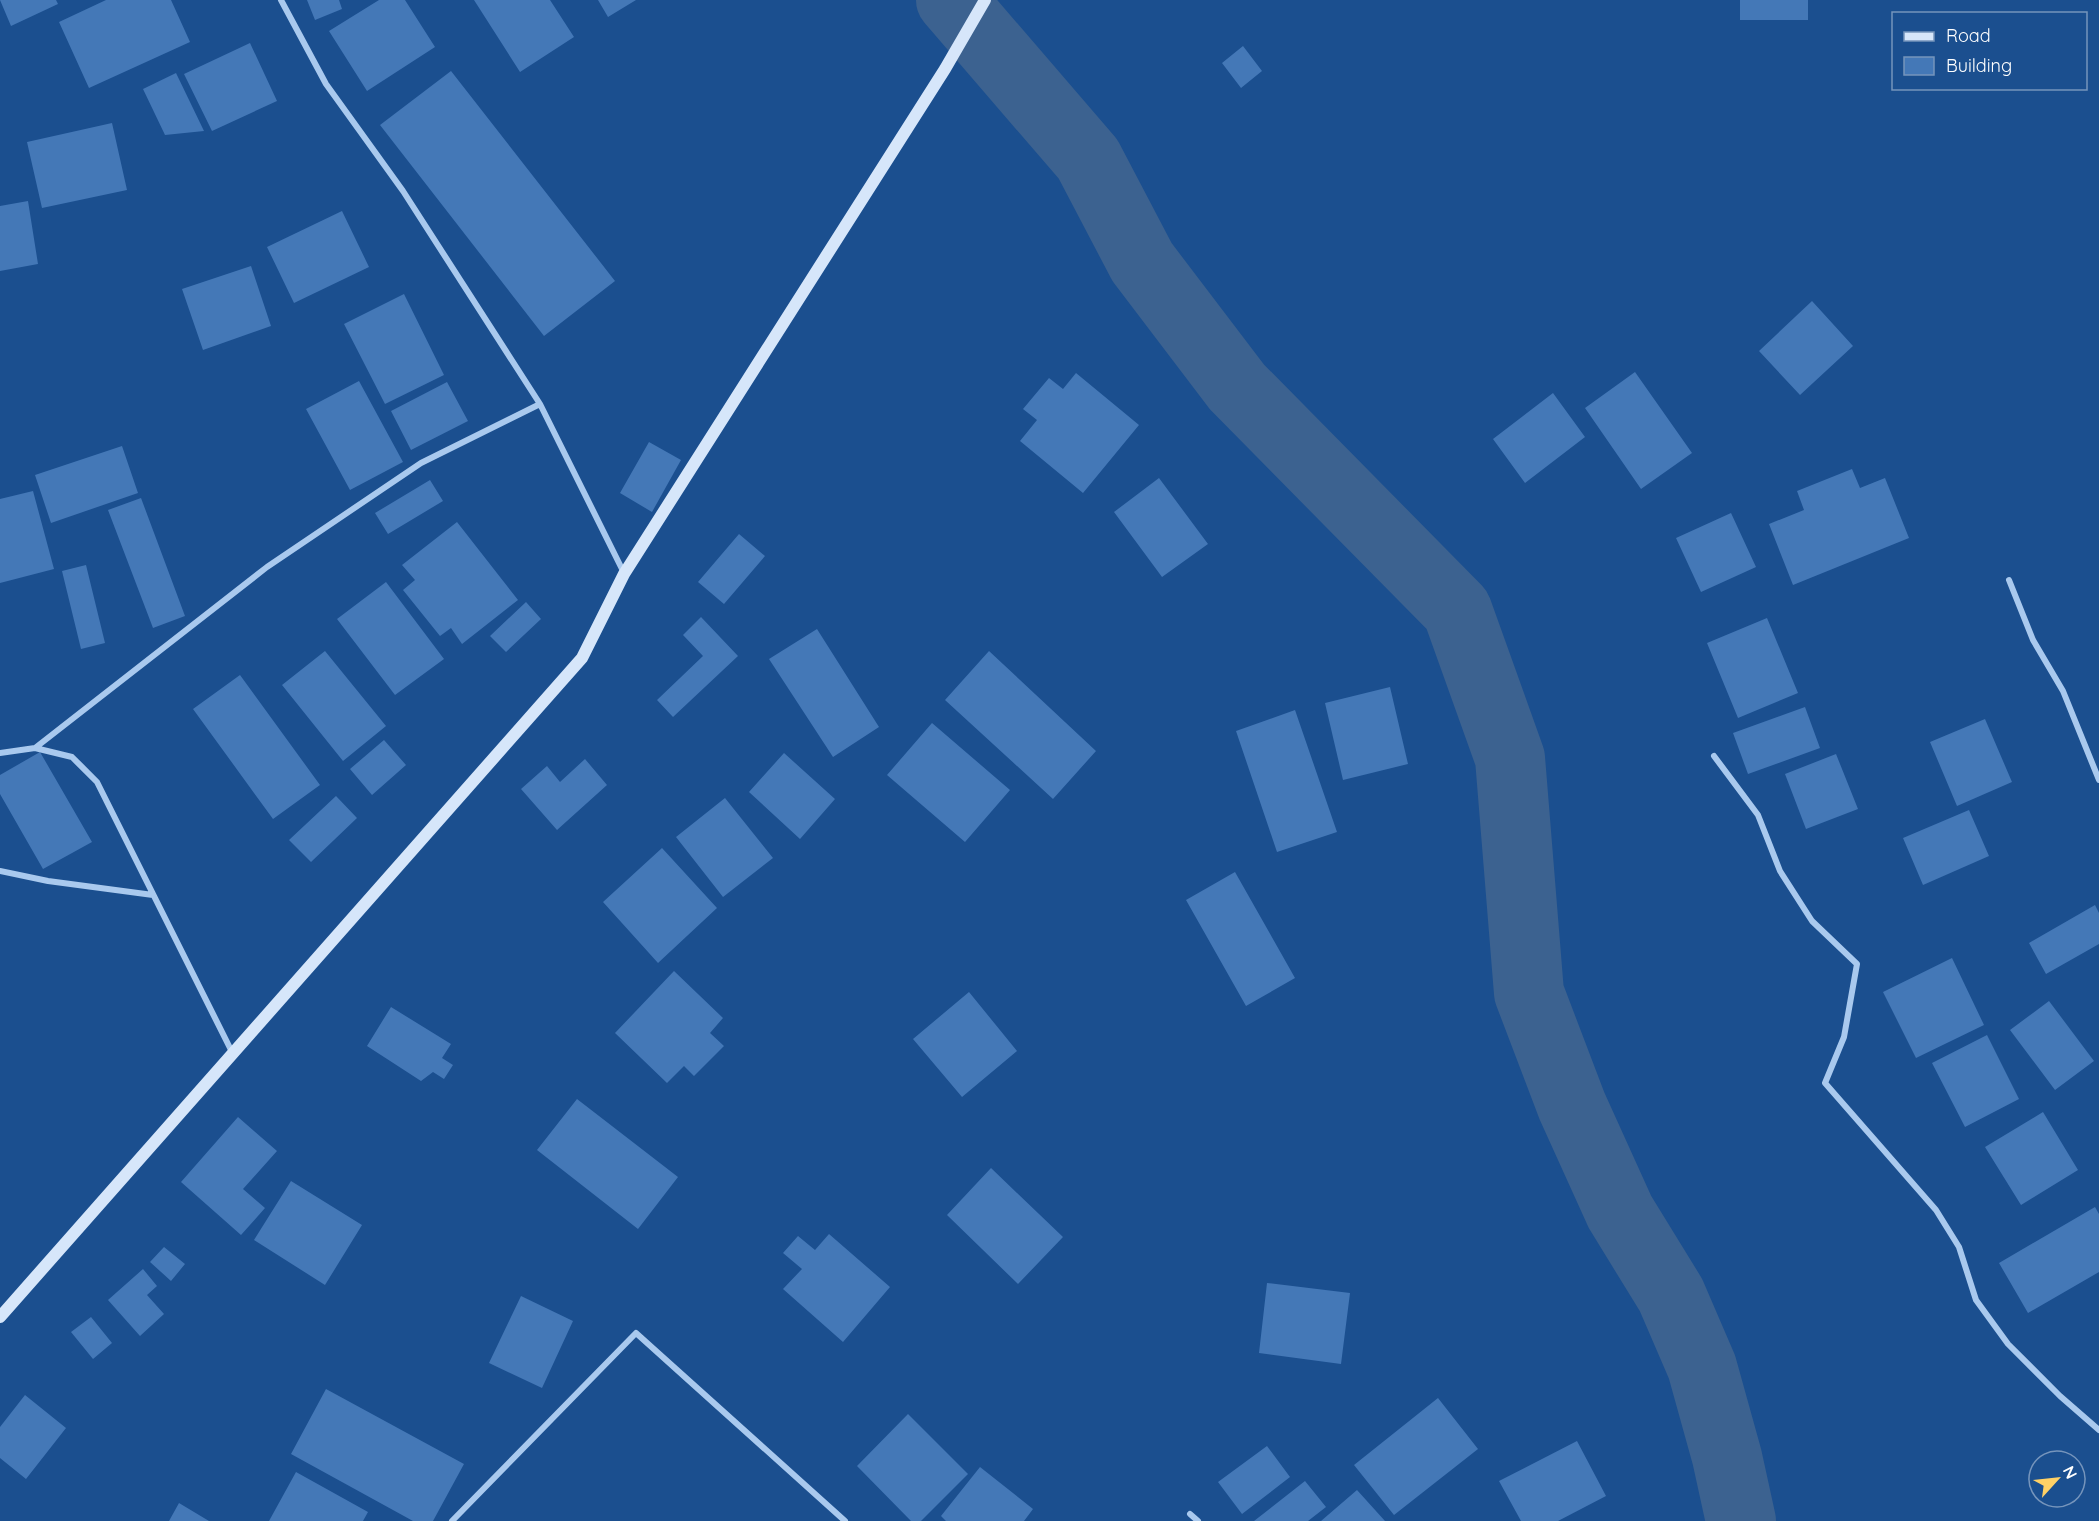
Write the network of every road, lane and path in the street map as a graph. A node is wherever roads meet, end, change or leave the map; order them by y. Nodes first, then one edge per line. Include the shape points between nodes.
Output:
1 (280, 0) edge
2 (986, 0) edge
3 (540, 404) junction
4 (624, 573) junction
5 (2009, 580) dead end
6 (35, 748) junction
7 (0, 753) edge
8 (1714, 756) dead end
9 (2099, 780) edge
10 (0, 871) edge
11 (153, 895) junction
12 (232, 1052) junction
13 (0, 1317) edge
14 (2099, 1430) edge
15 (1190, 1514) dead end
16 (452, 1521) edge
17 (845, 1521) edge
18 (1198, 1521) edge

1 - 3 street via 326,84 403,191
2 - 4 street
3 - 4 street
3 - 6 street via 421,463 267,567
4 - 12 street via 582,658
5 - 9 street
6 - 7 street
6 - 11 street via 72,757 97,782
8 - 14 street via 1758,815 1780,871 1812,921 1857,964 1844,1037 1825,1083 1936,1209 1959,1247 1976,1300 2008,1344
10 - 11 street
11 - 12 street
12 - 13 street
15 - 18 street
16 - 17 street via 636,1333

